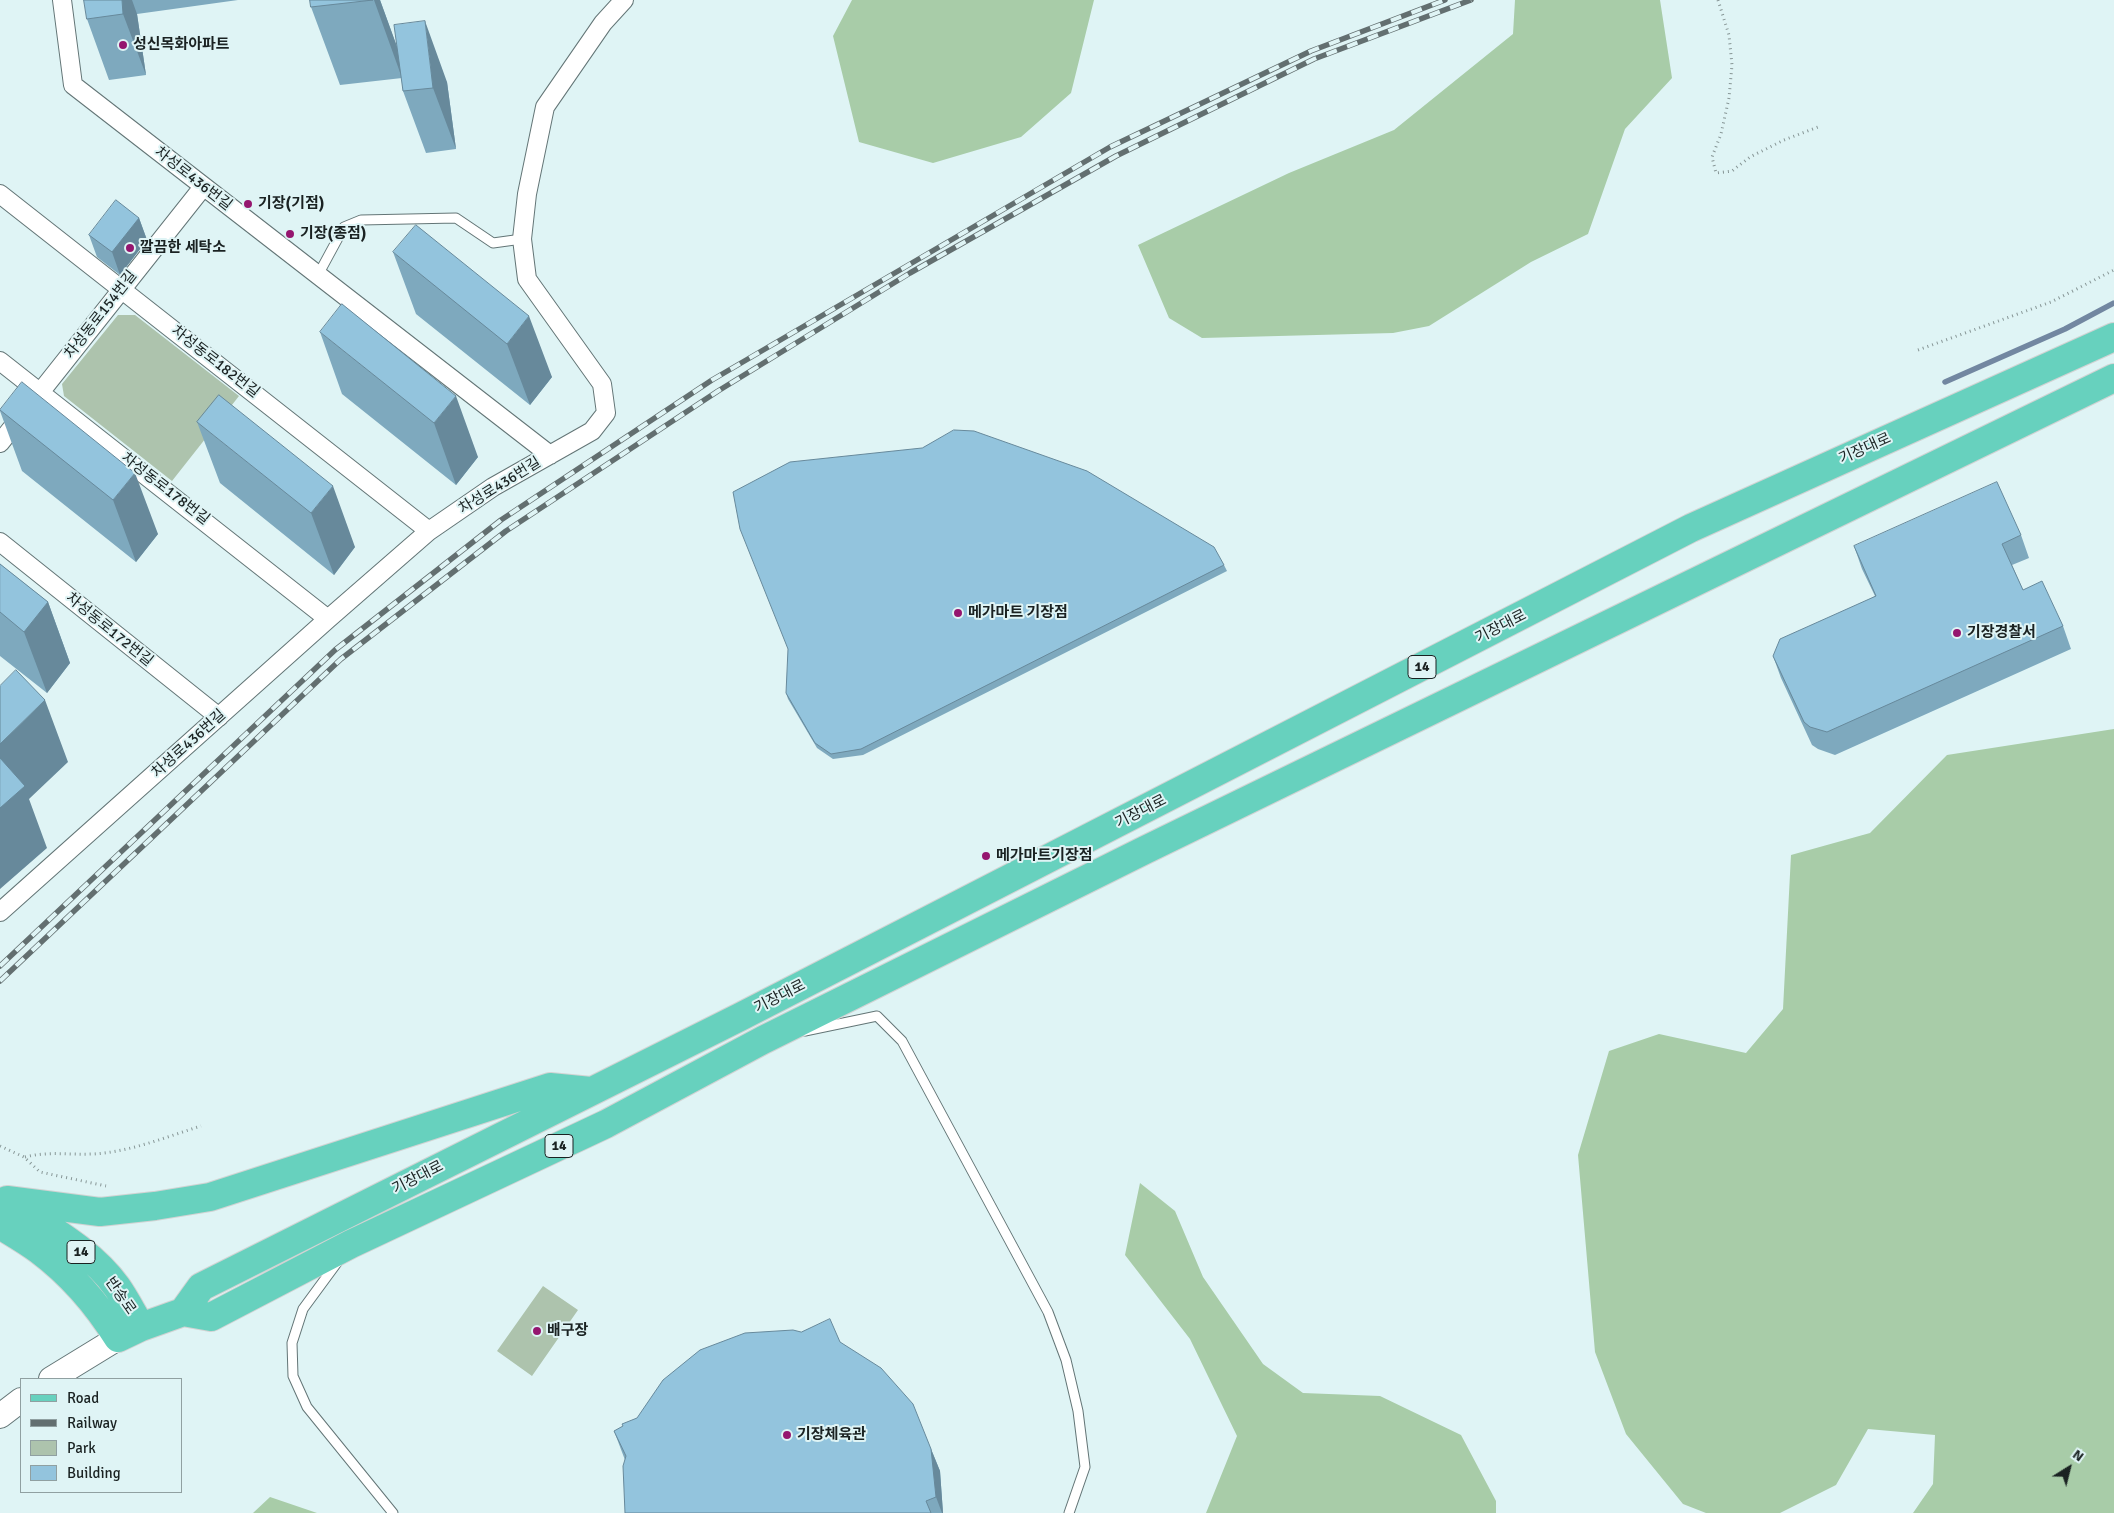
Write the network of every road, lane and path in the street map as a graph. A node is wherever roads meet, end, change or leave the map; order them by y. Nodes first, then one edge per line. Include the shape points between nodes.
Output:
1 (62, 0) edge
2 (624, 0) edge
3 (1718, 0) edge
4 (1818, 127) dead end
5 (203, 187) junction
6 (0, 194) edge
7 (522, 239) junction
8 (2114, 270) edge
9 (318, 276) junction
10 (122, 288) junction
11 (2114, 337) edge
12 (1918, 350) dead end
13 (0, 361) edge
14 (2114, 378) edge
15 (41, 391) junction
16 (0, 443) edge
17 (550, 455) junction
18 (429, 531) junction
19 (0, 542) edge
20 (328, 619) junction
21 (219, 717) junction
22 (0, 912) edge
23 (763, 1040) junction
24 (591, 1091) junction
25 (201, 1126) dead end
26 (0, 1146) edge
27 (24, 1157) junction
28 (108, 1187) dead end
29 (2, 1208) edge
30 (351, 1244) junction
31 (183, 1312) junction
32 (129, 1333) junction
33 (53, 1378) edge
34 (20, 1401) edge
35 (0, 1416) edge
36 (393, 1513) edge
37 (1069, 1513) edge

1 - 5 street, 차성로436번길 via 73,85
2 - 7 street via 603,23 545,107 526,194
3 - 4 path via 1729,35 1732,64 1729,98 1712,157 1716,173 1732,171 1767,148
5 - 9 street, 차성로436번길
5 - 10 street, 차성동로154번길
6 - 10 street, 차성동로182번길
7 - 9 lane via 494,243 456,218 361,220 344,227
7 - 17 street via 527,279 602,384 606,413 592,431
8 - 12 path via 2051,302
9 - 17 street, 차성로436번길
10 - 15 street, 차성동로154번길
10 - 18 street, 차성동로182번길
11 - 24 main road, 기장대로 / 14 via 1691,528 740,1018
13 - 15 street, 차성동로178번길
14 - 23 main road, 기장대로 / 14
15 - 16 street, 차성동로154번길
15 - 20 street, 차성동로178번길
17 - 18 street, 차성로436번길 via 493,487
18 - 20 street, 차성로436번길
19 - 21 street, 차성동로172번길
20 - 21 street, 차성로436번길
21 - 22 street, 차성로436번길
23 - 30 main road, 기장대로 / 14 via 606,1124
23 - 37 lane via 877,1016 902,1041 1048,1312 1066,1360 1086,1467
24 - 29 main road via 550,1087 210,1197 100,1212
24 - 31 main road, 기장대로 / 14 via 201,1288
25 - 27 path via 138,1147 94,1154 42,1152
26 - 27 path
27 - 28 path via 40,1172
29 - 32 main road, 반송로 / 14 via 58,1234 94,1262 117,1286
30 - 31 main road, 기장대로 / 14 via 211,1317
30 - 36 lane via 303,1309 292,1343 293,1376 307,1407
31 - 32 main road, 기장대로 / 14
32 - 33 main road, 기장대로
34 - 35 main road

